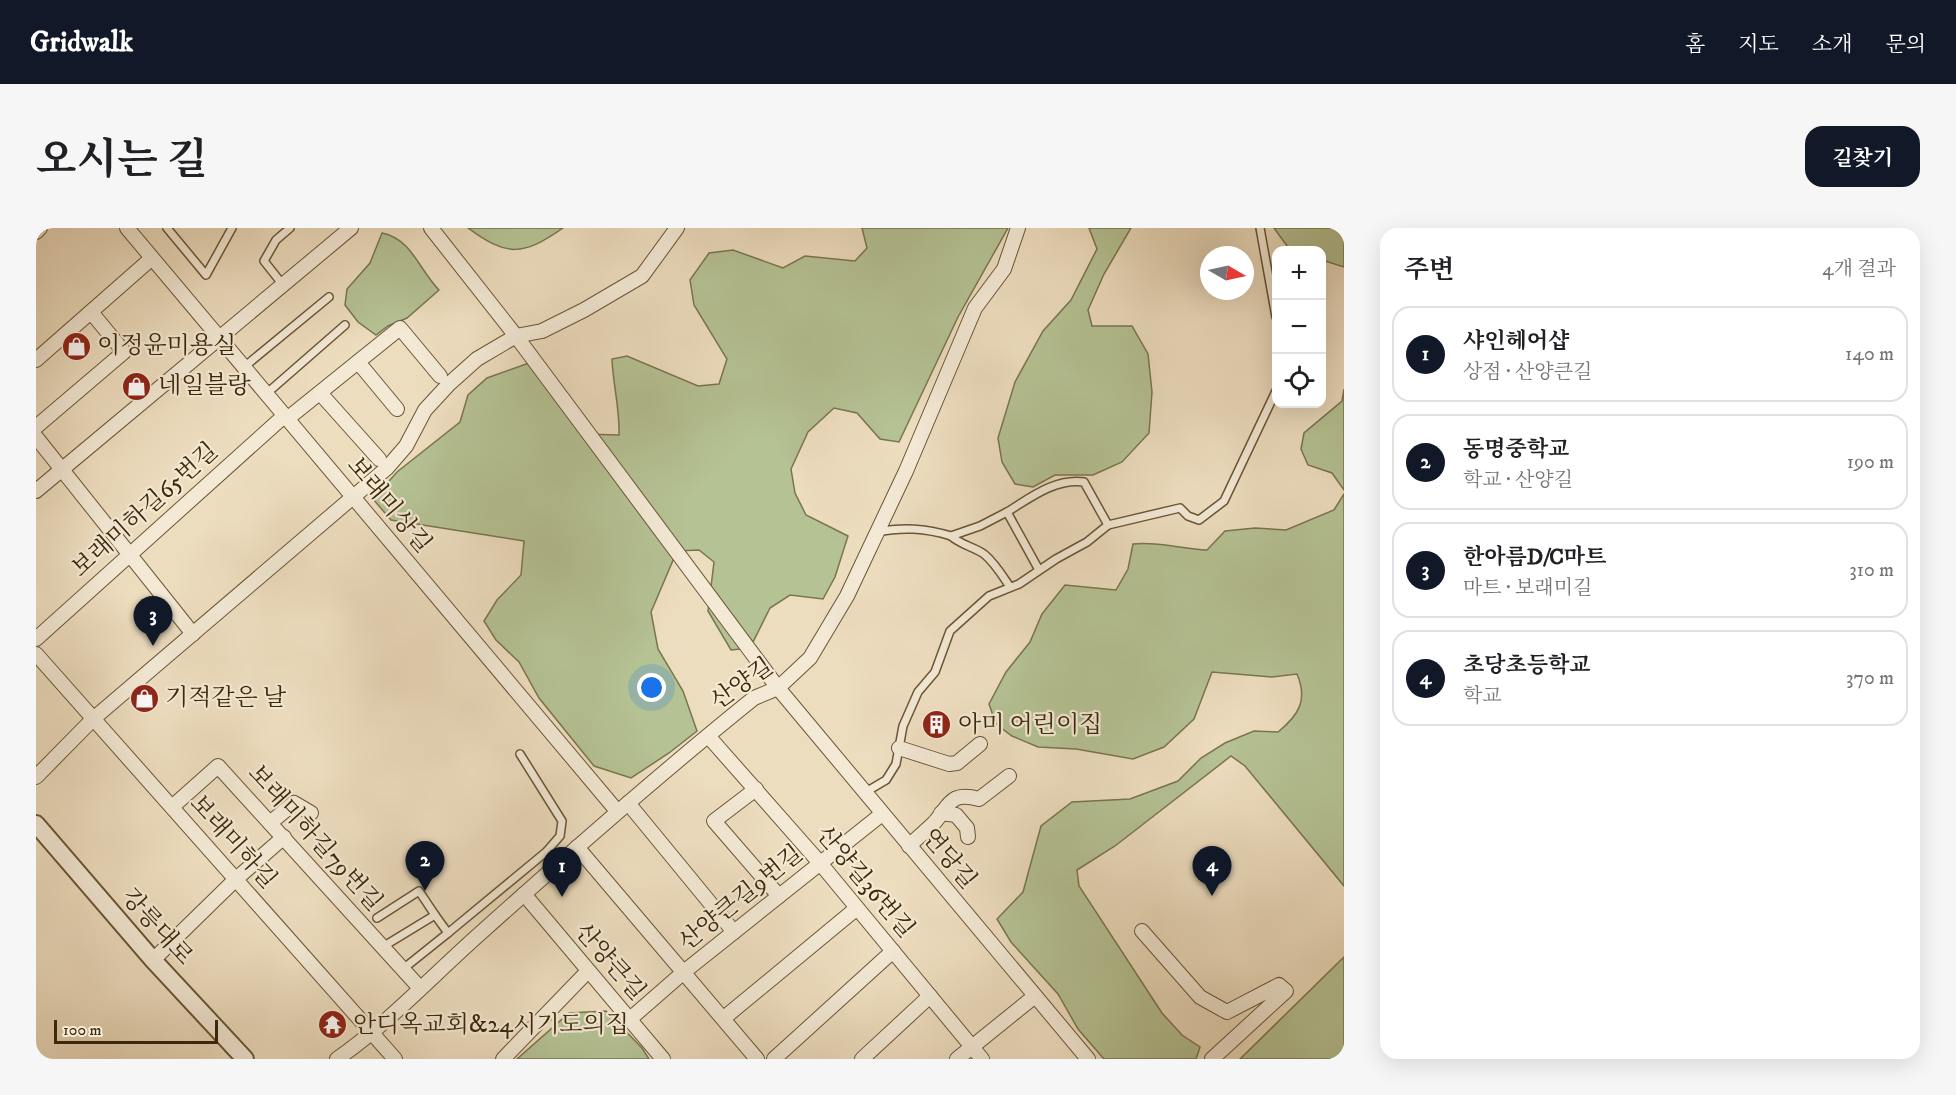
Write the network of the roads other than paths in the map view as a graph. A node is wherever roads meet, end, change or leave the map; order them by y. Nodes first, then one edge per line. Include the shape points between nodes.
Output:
1 (40, 228) edge
2 (127, 228) edge
3 (167, 228) edge
4 (232, 228) edge
5 (290, 228) edge
6 (351, 228) edge
7 (431, 228) edge
8 (677, 228) edge
9 (1018, 228) edge
10 (1260, 228) edge
11 (36, 232) edge
12 (152, 258) junction
13 (284, 285) junction
14 (328, 297) dead end
15 (1273, 300) edge
16 (91, 312) junction
17 (345, 325) dead end
18 (516, 336) junction
19 (220, 339) junction
20 (36, 360) edge
21 (358, 362) junction
22 (244, 367) junction
23 (440, 376) dead end
24 (320, 393) junction
25 (266, 394) junction
26 (1272, 399) edge
27 (397, 409) dead end
28 (286, 417) junction
29 (36, 427) edge
30 (36, 436) edge
31 (380, 459) dead end
32 (63, 468) junction
33 (36, 491) edge
34 (354, 499) junction
35 (1007, 512) junction
36 (1108, 525) junction
37 (876, 532) junction
38 (951, 536) junction
39 (130, 554) junction
40 (1040, 570) junction
41 (1010, 587) junction
42 (193, 634) junction
43 (36, 639) edge
44 (36, 654) edge
45 (778, 688) junction
46 (93, 718) junction
47 (709, 736) junction
48 (980, 744) dead end
49 (899, 748) junction
50 (520, 754) dead end
51 (1009, 776) dead end
52 (36, 777) edge
53 (756, 789) junction
54 (864, 793) junction
55 (172, 807) junction
56 (622, 807) junction
57 (311, 813) dead end
58 (941, 813) junction
59 (882, 814) junction
60 (270, 823) junction
61 (36, 824) edge
62 (284, 837) junction
63 (968, 837) dead end
64 (909, 846) junction
65 (577, 847) junction
66 (820, 863) junction
67 (236, 879) junction
68 (524, 894) junction
69 (779, 896) junction
70 (857, 908) junction
71 (435, 915) junction
72 (377, 918) dead end
73 (1142, 931) dead end
74 (734, 932) junction
75 (448, 933) junction
76 (390, 943) dead end
77 (893, 951) junction
78 (153, 960) junction
79 (403, 969) junction
80 (685, 971) junction
81 (587, 972) junction
82 (419, 987) junction
83 (930, 996) junction
84 (1035, 996) junction
85 (724, 1018) junction
86 (630, 1019) junction
87 (373, 1034) junction
88 (972, 1047) junction
89 (245, 1059) edge
90 (337, 1059) edge
91 (395, 1059) edge
92 (503, 1059) edge
93 (663, 1059) edge
94 (757, 1059) edge
95 (774, 1059) edge
96 (862, 1059) edge
97 (957, 1059) edge
98 (982, 1059) edge
99 (1088, 1059) edge
100 (1212, 1059) edge

1 - 11 street
2 - 12 street, 보래미상길
3 - 4 lane via 206,275
5 - 13 lane via 276,240 264,261
6 - 13 street
7 - 18 street, 연당길
8 - 18 street via 642,276 542,331
9 - 37 street, 산양길 via 1004,269 975,308
10 - 15 lane
12 - 16 street
12 - 19 street, 보래미상길
13 - 19 street
14 - 22 lane
16 - 20 street
16 - 29 street via 124,352
17 - 25 lane
18 - 34 street via 477,359 448,384 425,411 406,446
18 - 45 street, 연당길
19 - 22 street, 보래미상길
19 - 32 street
21 - 23 street, 보래미하길65번길 via 400,328
21 - 24 street, 보래미하길65번길
21 - 27 street
22 - 25 street, 보래미상길
24 - 28 street, 보래미하길65번길
24 - 31 street
25 - 28 street, 보래미상길
26 - 36 lane via 1224,501 1207,515 1199,520 1180,508
28 - 34 street, 보래미상길
28 - 39 street, 보래미하길65번길
30 - 32 street
32 - 33 street
32 - 39 street
34 - 42 street
34 - 56 street, 보래미상길
35 - 36 lane via 1049,487 1071,480 1083,482
35 - 38 lane
35 - 40 lane
36 - 40 lane
37 - 38 lane via 927,529
37 - 45 street, 산양길 via 847,597 810,658
38 - 41 lane via 963,546 982,552
39 - 42 street
39 - 43 street, 보래미하길65번길
40 - 41 lane
41 - 49 lane via 990,596 950,631 935,672 918,692 903,726
42 - 46 street
44 - 46 street, 보래미하길
45 - 47 street, 산양길 via 754,698
45 - 54 street, 연당길
46 - 52 street
46 - 55 street, 보래미하길
47 - 53 street, 산양길36번길
47 - 56 street, 산양길
48 - 49 street via 957,764
49 - 54 lane via 896,764 886,780
50 - 75 lane via 562,821 560,836
51 - 58 street via 979,799 966,795 949,801
53 - 66 street, 산양길36번길
53 - 69 street via 714,821
54 - 59 street, 연당길
55 - 60 street, 보래미하길79번길 via 218,766
55 - 67 street, 보래미하길
56 - 65 street, 산양길
56 - 74 street, 보래미상길
57 - 60 street via 294,803
58 - 63 street via 956,815 967,828
58 - 64 street
59 - 64 street, 연당길
59 - 66 street, 산양큰길9번길
60 - 62 street, 보래미하길79번길
61 - 78 street, 강릉대로
62 - 67 street
62 - 79 street, 보래미하길79번길
64 - 84 street, 연당길
65 - 68 street, 산양길
65 - 80 street
66 - 69 street, 산양큰길9번길
66 - 70 street, 산양길36번길
67 - 78 street
67 - 87 street, 보래미하길
68 - 81 street, 산양큰길
68 - 82 street, 산양길
69 - 74 street, 산양큰길9번길
70 - 77 street, 산양길36번길
70 - 85 street
71 - 72 lane via 419,891
71 - 75 lane
71 - 76 lane
73 - 100 street via 1200,997 1227,1012 1279,985 1286,991
74 - 80 street, 산양큰길9번길
75 - 79 lane
77 - 83 street, 산양길36번길
77 - 95 street
78 - 89 street, 강릉대로
79 - 82 street, 보래미하길79번길
80 - 85 street
80 - 86 street, 산양큰길9번길
81 - 86 street, 산양큰길
81 - 92 street
82 - 87 street, 산양길
83 - 88 street, 산양길36번길
83 - 96 street
84 - 88 street
84 - 99 street, 연당길
85 - 94 street
86 - 93 street, 산양큰길
87 - 90 street, 산양길
87 - 91 street, 보래미하길
88 - 97 street
88 - 98 street, 산양길36번길

